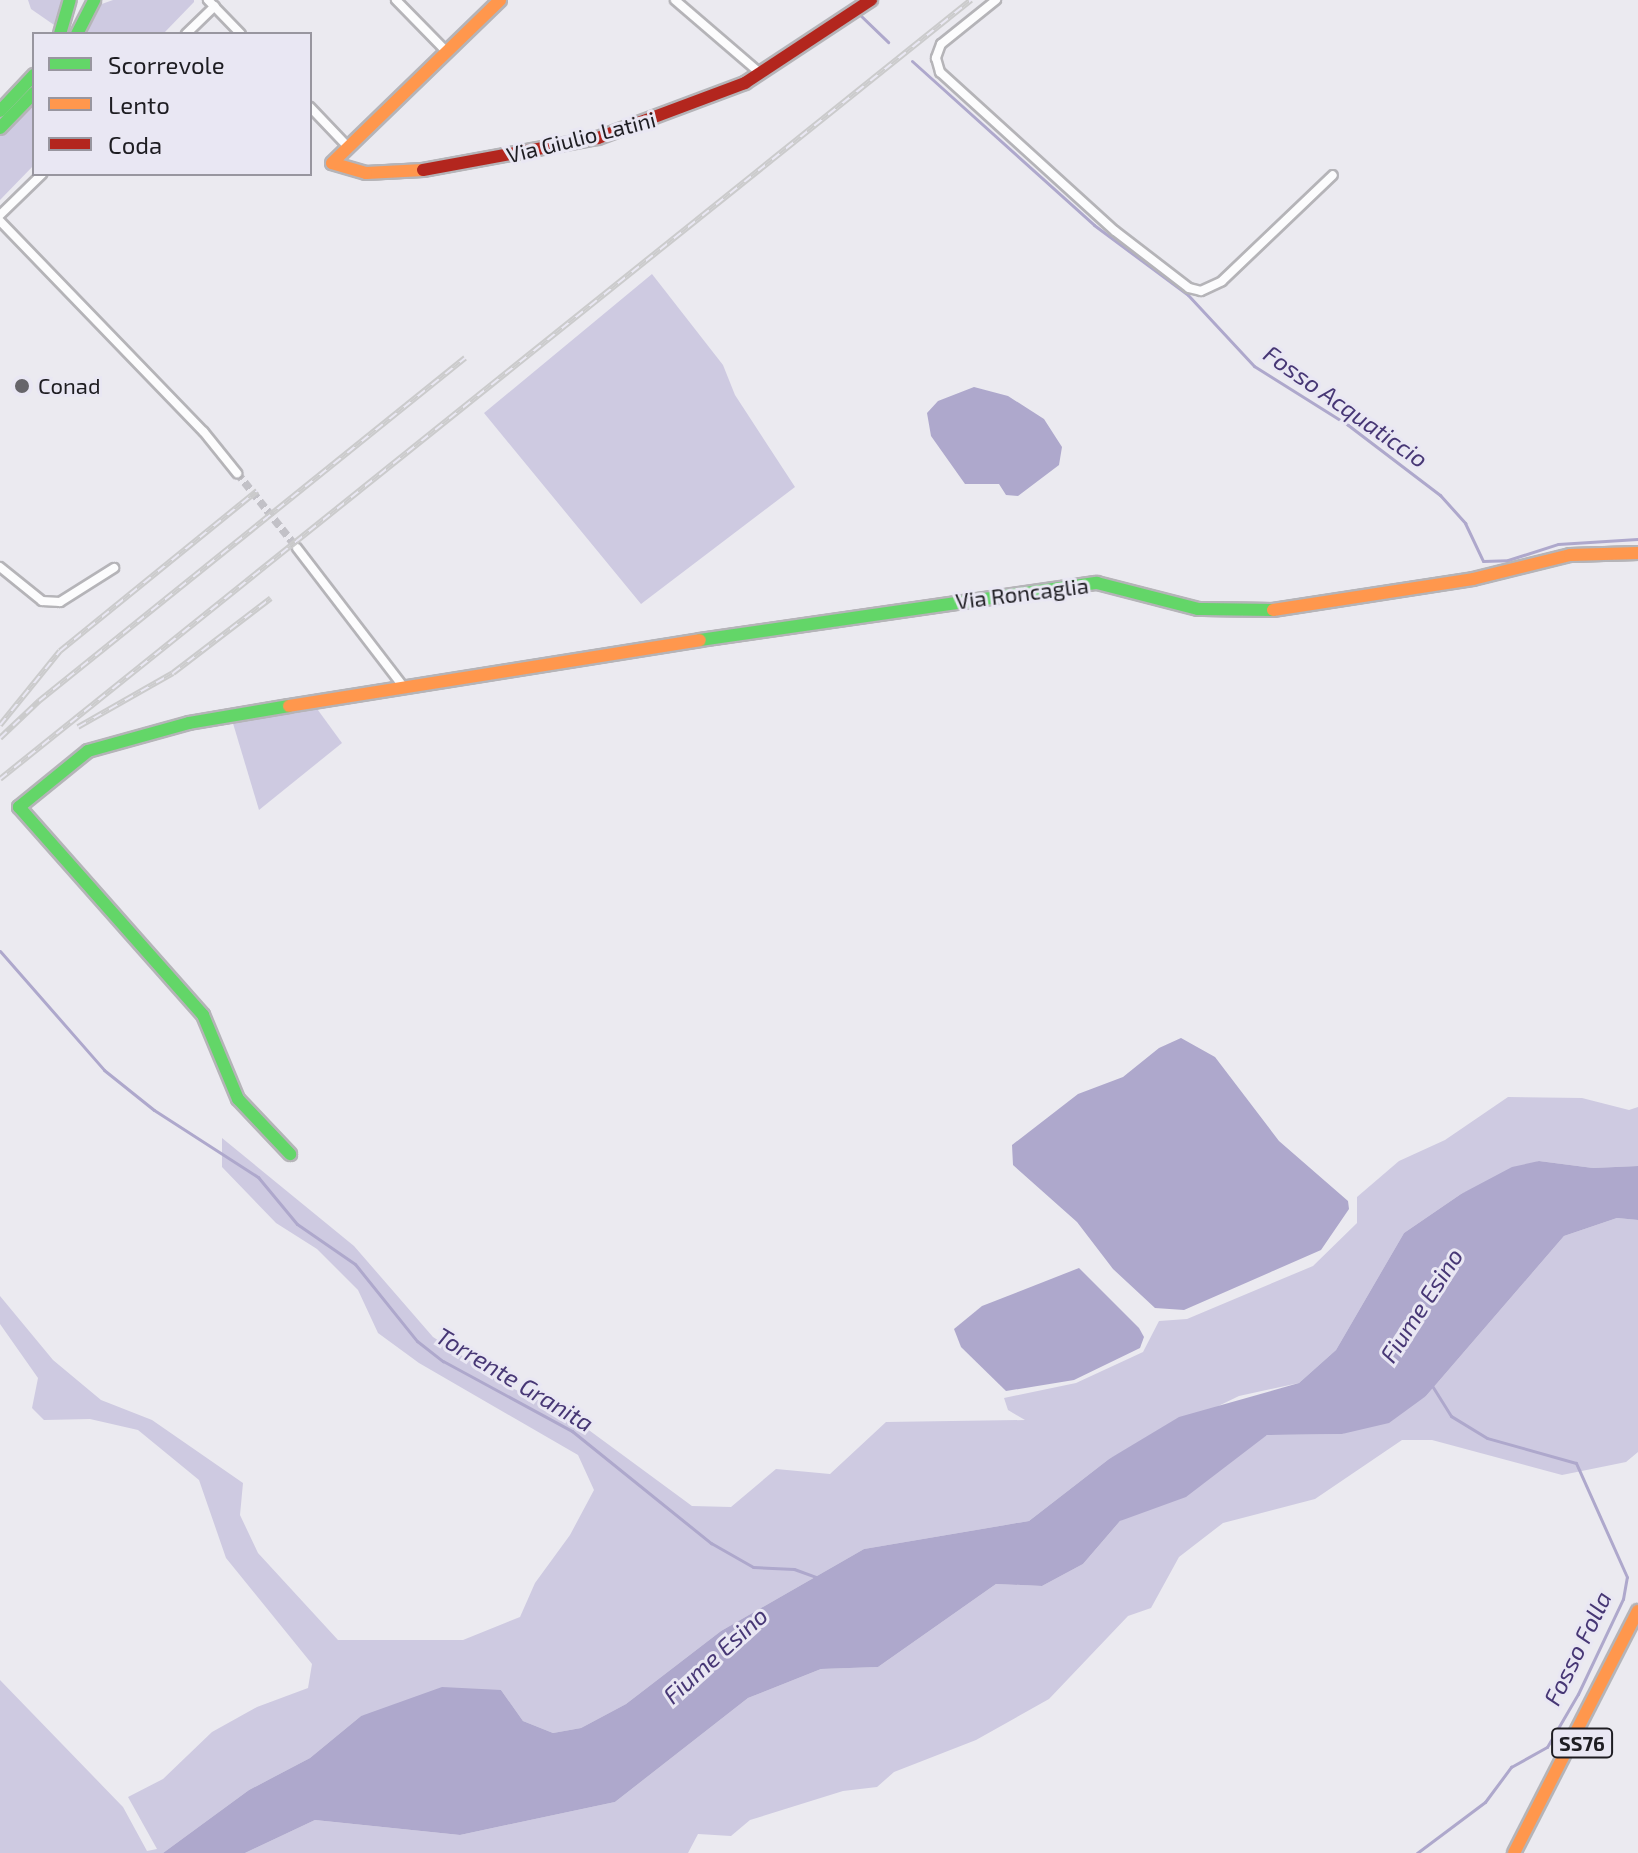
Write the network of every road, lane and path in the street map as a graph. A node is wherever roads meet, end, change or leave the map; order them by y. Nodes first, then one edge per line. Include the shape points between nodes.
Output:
1 (70, 0) edge
2 (86, 0) edge
3 (95, 0) edge
4 (396, 0) edge
5 (500, 0) edge
6 (675, 0) edge
7 (996, 0) edge
8 (212, 3) edge
9 (867, 3) edge
10 (61, 32) edge
11 (78, 32) edge
12 (188, 32) edge
13 (239, 32) edge
14 (447, 52) junction
15 (761, 75) junction
16 (32, 77) edge
17 (32, 95) edge
18 (5, 97) edge
19 (312, 109) edge
20 (0, 111) edge
21 (0, 128) edge
22 (349, 148) junction
23 (1333, 175) dead end
24 (40, 176) edge
25 (0, 218) edge
26 (237, 473) tunnel mouth
27 (297, 548) tunnel mouth
28 (1638, 553) edge
29 (0, 567) edge
30 (114, 568) dead end
31 (8, 576) junction
32 (0, 584) edge
33 (403, 686) junction
34 (290, 1154) dead end
35 (1638, 1611) edge
36 (1638, 1633) edge
37 (1514, 1853) edge
38 (1526, 1853) edge

1 - 10 main road
2 - 3 main road
3 - 11 main road
4 - 14 street
5 - 14 main road
6 - 15 street
7 - 23 street via 941,44 936,58 940,72 1115,231 1189,288 1201,291 1222,281
8 - 12 street
8 - 13 street
9 - 15 main road, Via Giulio Latini
14 - 22 main road
15 - 22 main road, Via Giulio Latini via 681,111 598,138 453,167 348,171 332,163
16 - 18 main road
17 - 21 main road
18 - 20 main road
19 - 22 street
24 - 25 street
25 - 26 street
27 - 33 street
28 - 33 main road, Via Roncaglia via 1570,555 1473,579 1257,612 1198,609 1097,583 1049,586
29 - 31 street
30 - 31 street via 60,602 42,601
31 - 32 street
33 - 34 main road, Via Roncaglia via 119,740 88,751 19,807 203,1015 238,1099
35 - 37 main road, SS76
36 - 38 main road, SS76

